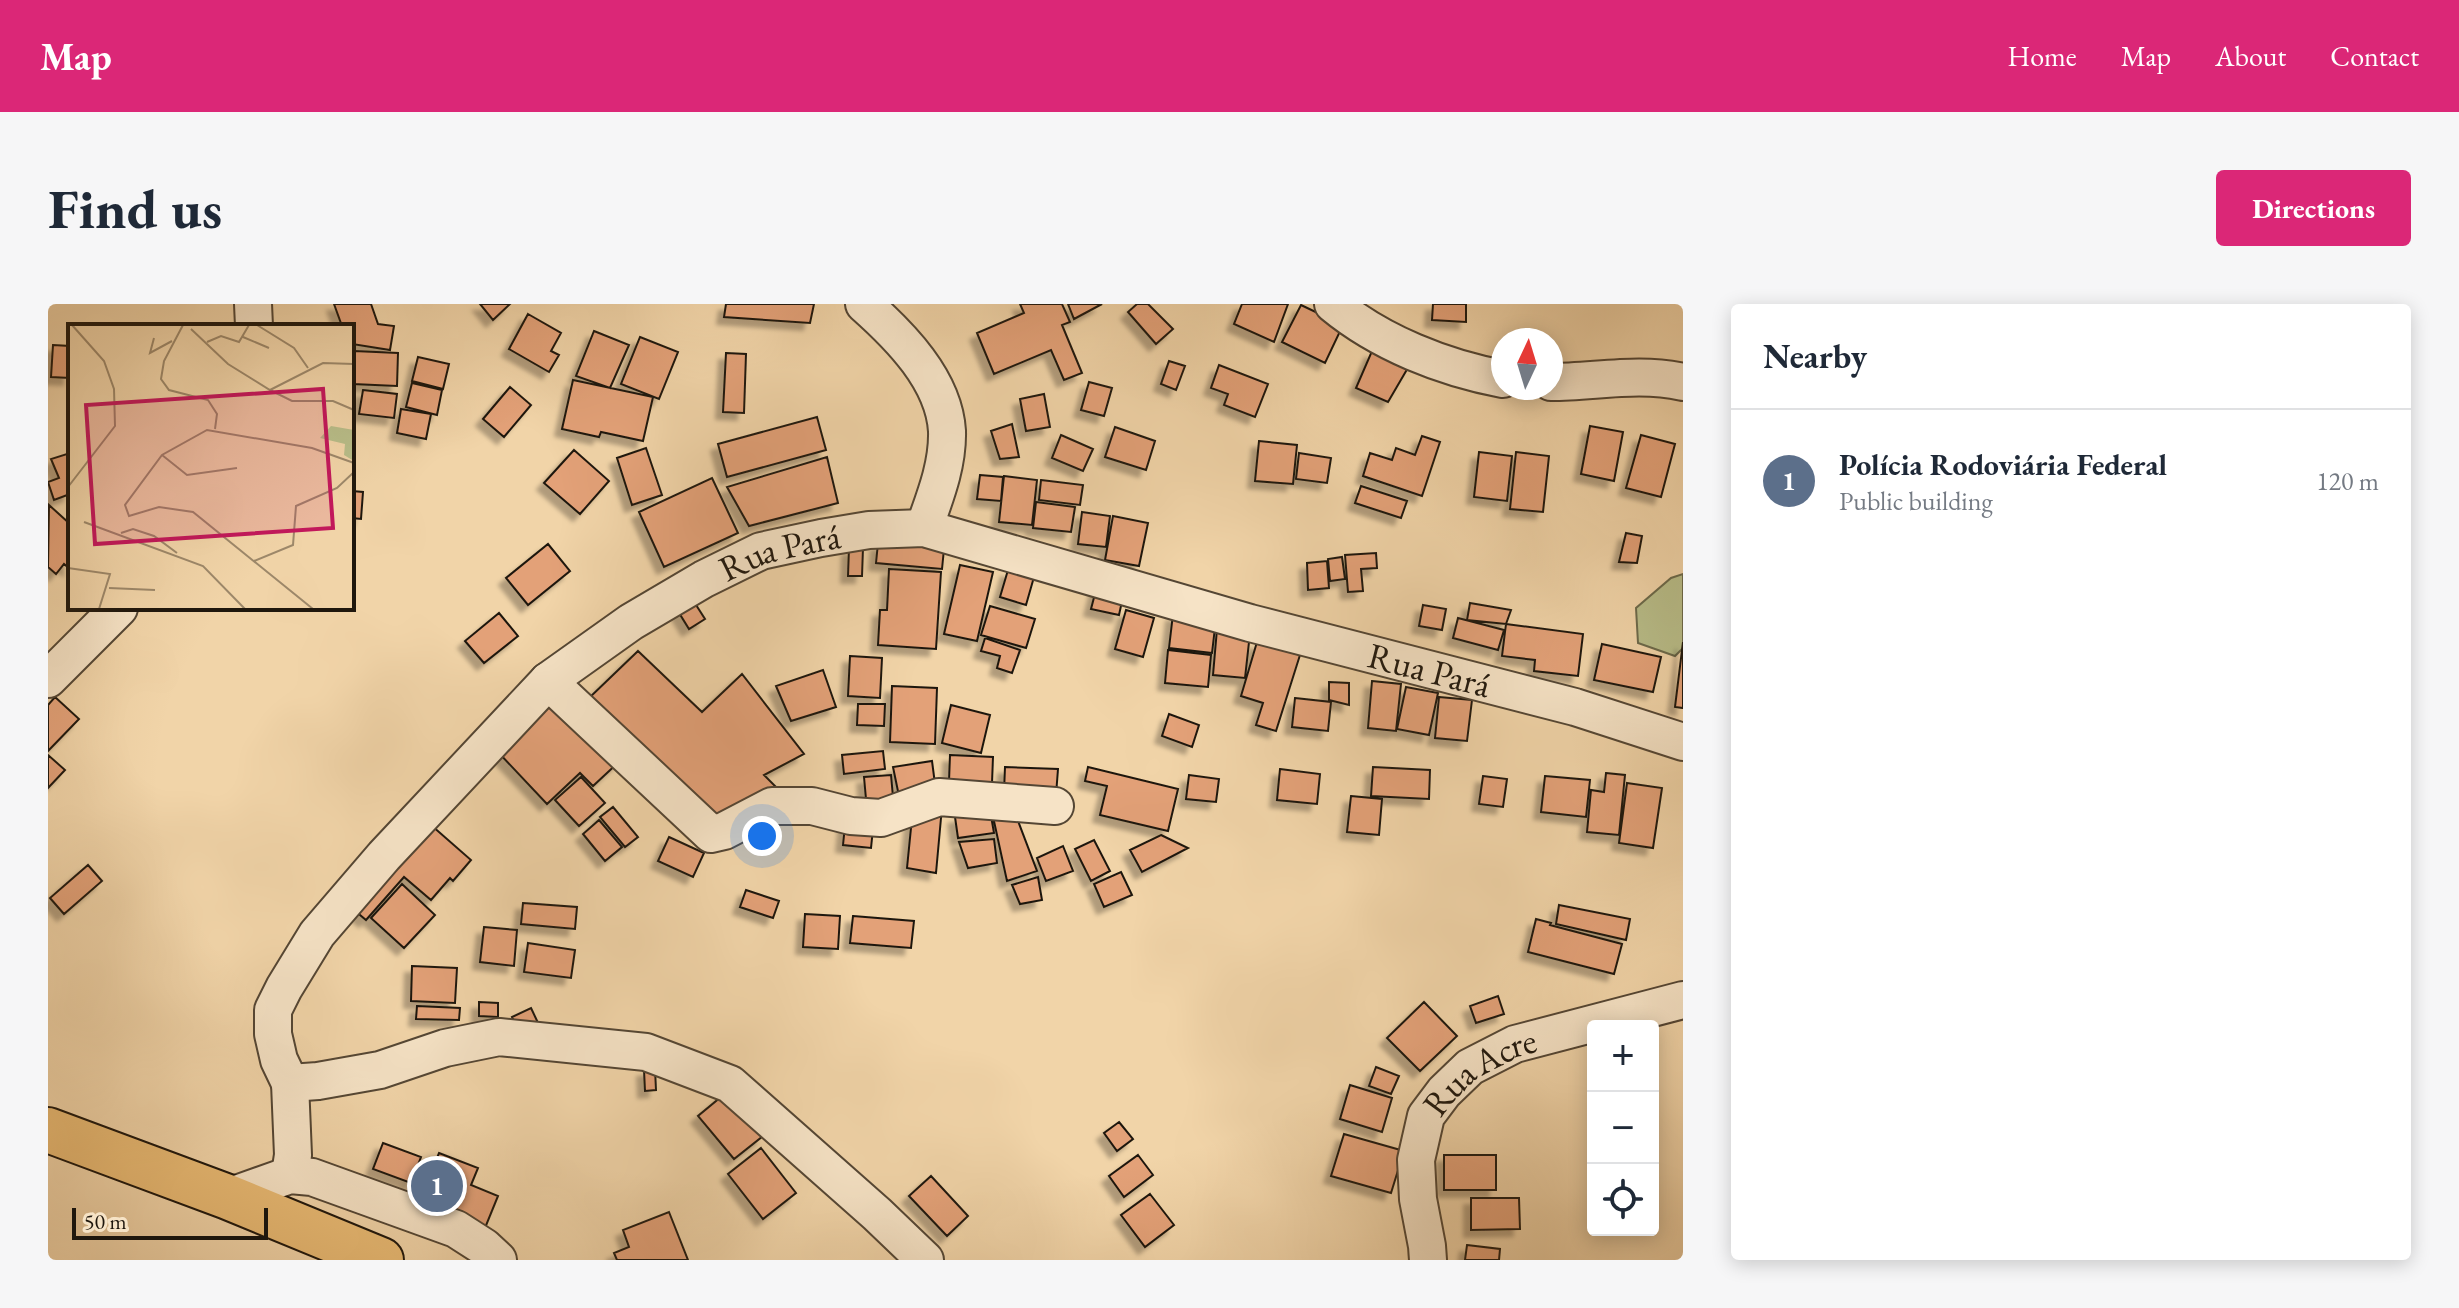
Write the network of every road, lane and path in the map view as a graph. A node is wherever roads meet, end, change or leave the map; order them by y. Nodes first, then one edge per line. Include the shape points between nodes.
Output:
1 (253, 304) edge
2 (864, 304) edge
3 (1333, 304) edge
4 (254, 324) edge
5 (1491, 377) edge
6 (1563, 381) edge
7 (1683, 382) edge
8 (924, 528) junction
9 (117, 610) edge
10 (48, 679) edge
11 (548, 681) junction
12 (1683, 742) edge
13 (1055, 806) dead end
14 (1683, 1000) edge
15 (290, 1083) junction
16 (48, 1130) edge
17 (290, 1175) junction
18 (228, 1197) junction
19 (381, 1260) edge
20 (498, 1260) edge
21 (925, 1260) edge
22 (1428, 1260) edge

1 - 4 street
2 - 8 street via 911,351 941,401 945,457
3 - 5 street via 1402,346
6 - 7 street via 1612,377
8 - 11 street, Rua Pará via 869,530 761,551 631,622
8 - 12 street, Rua Pará via 1250,623 1575,707
9 - 10 street
11 - 13 street via 711,834 772,806 812,806 881,818 939,797
11 - 15 street, Rua Pará via 317,934 273,1010 279,1060
14 - 22 street, Rua Acre via 1515,1044 1470,1067 1444,1092 1426,1116 1416,1160
15 - 17 street, Rua Pará
15 - 21 street via 380,1070 499,1037 646,1052 730,1084
16 - 18 highway
17 - 18 street
17 - 20 street via 312,1177 456,1229
18 - 19 highway

